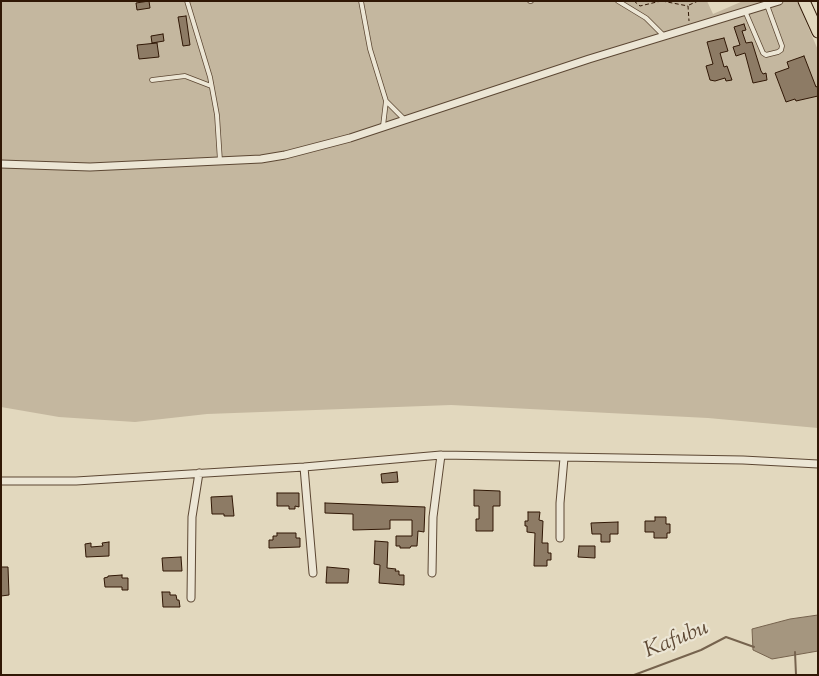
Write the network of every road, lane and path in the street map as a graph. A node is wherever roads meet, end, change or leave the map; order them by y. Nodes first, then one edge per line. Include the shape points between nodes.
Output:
1 (187, 1) edge
2 (361, 1) edge
3 (618, 1) edge
4 (634, 1) edge
5 (662, 1) edge
6 (698, 1) edge
7 (779, 1) edge
8 (804, 1) edge
9 (767, 4) junction
10 (688, 6) junction
11 (745, 12) junction
12 (692, 25) dead end
13 (818, 32) edge
14 (664, 36) junction
15 (152, 80) dead end
16 (211, 86) junction
17 (386, 101) junction
18 (404, 120) junction
19 (383, 126) junction
20 (220, 161) junction
21 (1, 164) edge
22 (441, 455) junction
23 (564, 458) junction
24 (818, 464) edge
25 (304, 467) junction
26 (199, 473) junction
27 (1, 481) edge
28 (560, 538) dead end
29 (313, 573) dead end
30 (432, 573) dead end
31 (191, 598) dead end

1 - 16 lane
2 - 17 lane via 370,49
3 - 14 lane via 646,18
4 - 5 path via 640,6
5 - 10 path
6 - 10 path
7 - 9 street
8 - 13 highway
9 - 11 street
9 - 11 lane via 782,46 778,52 763,53
10 - 12 path via 688,19
11 - 14 street
14 - 18 street
15 - 16 lane via 185,76
16 - 20 lane via 218,115
17 - 18 lane
17 - 19 lane
18 - 19 street
19 - 20 street via 285,155
20 - 21 street via 90,167
22 - 23 street
22 - 25 street
22 - 30 street via 433,512
23 - 24 street
23 - 28 street
25 - 26 street
25 - 29 street
26 - 27 street via 76,481
26 - 31 street via 192,517

